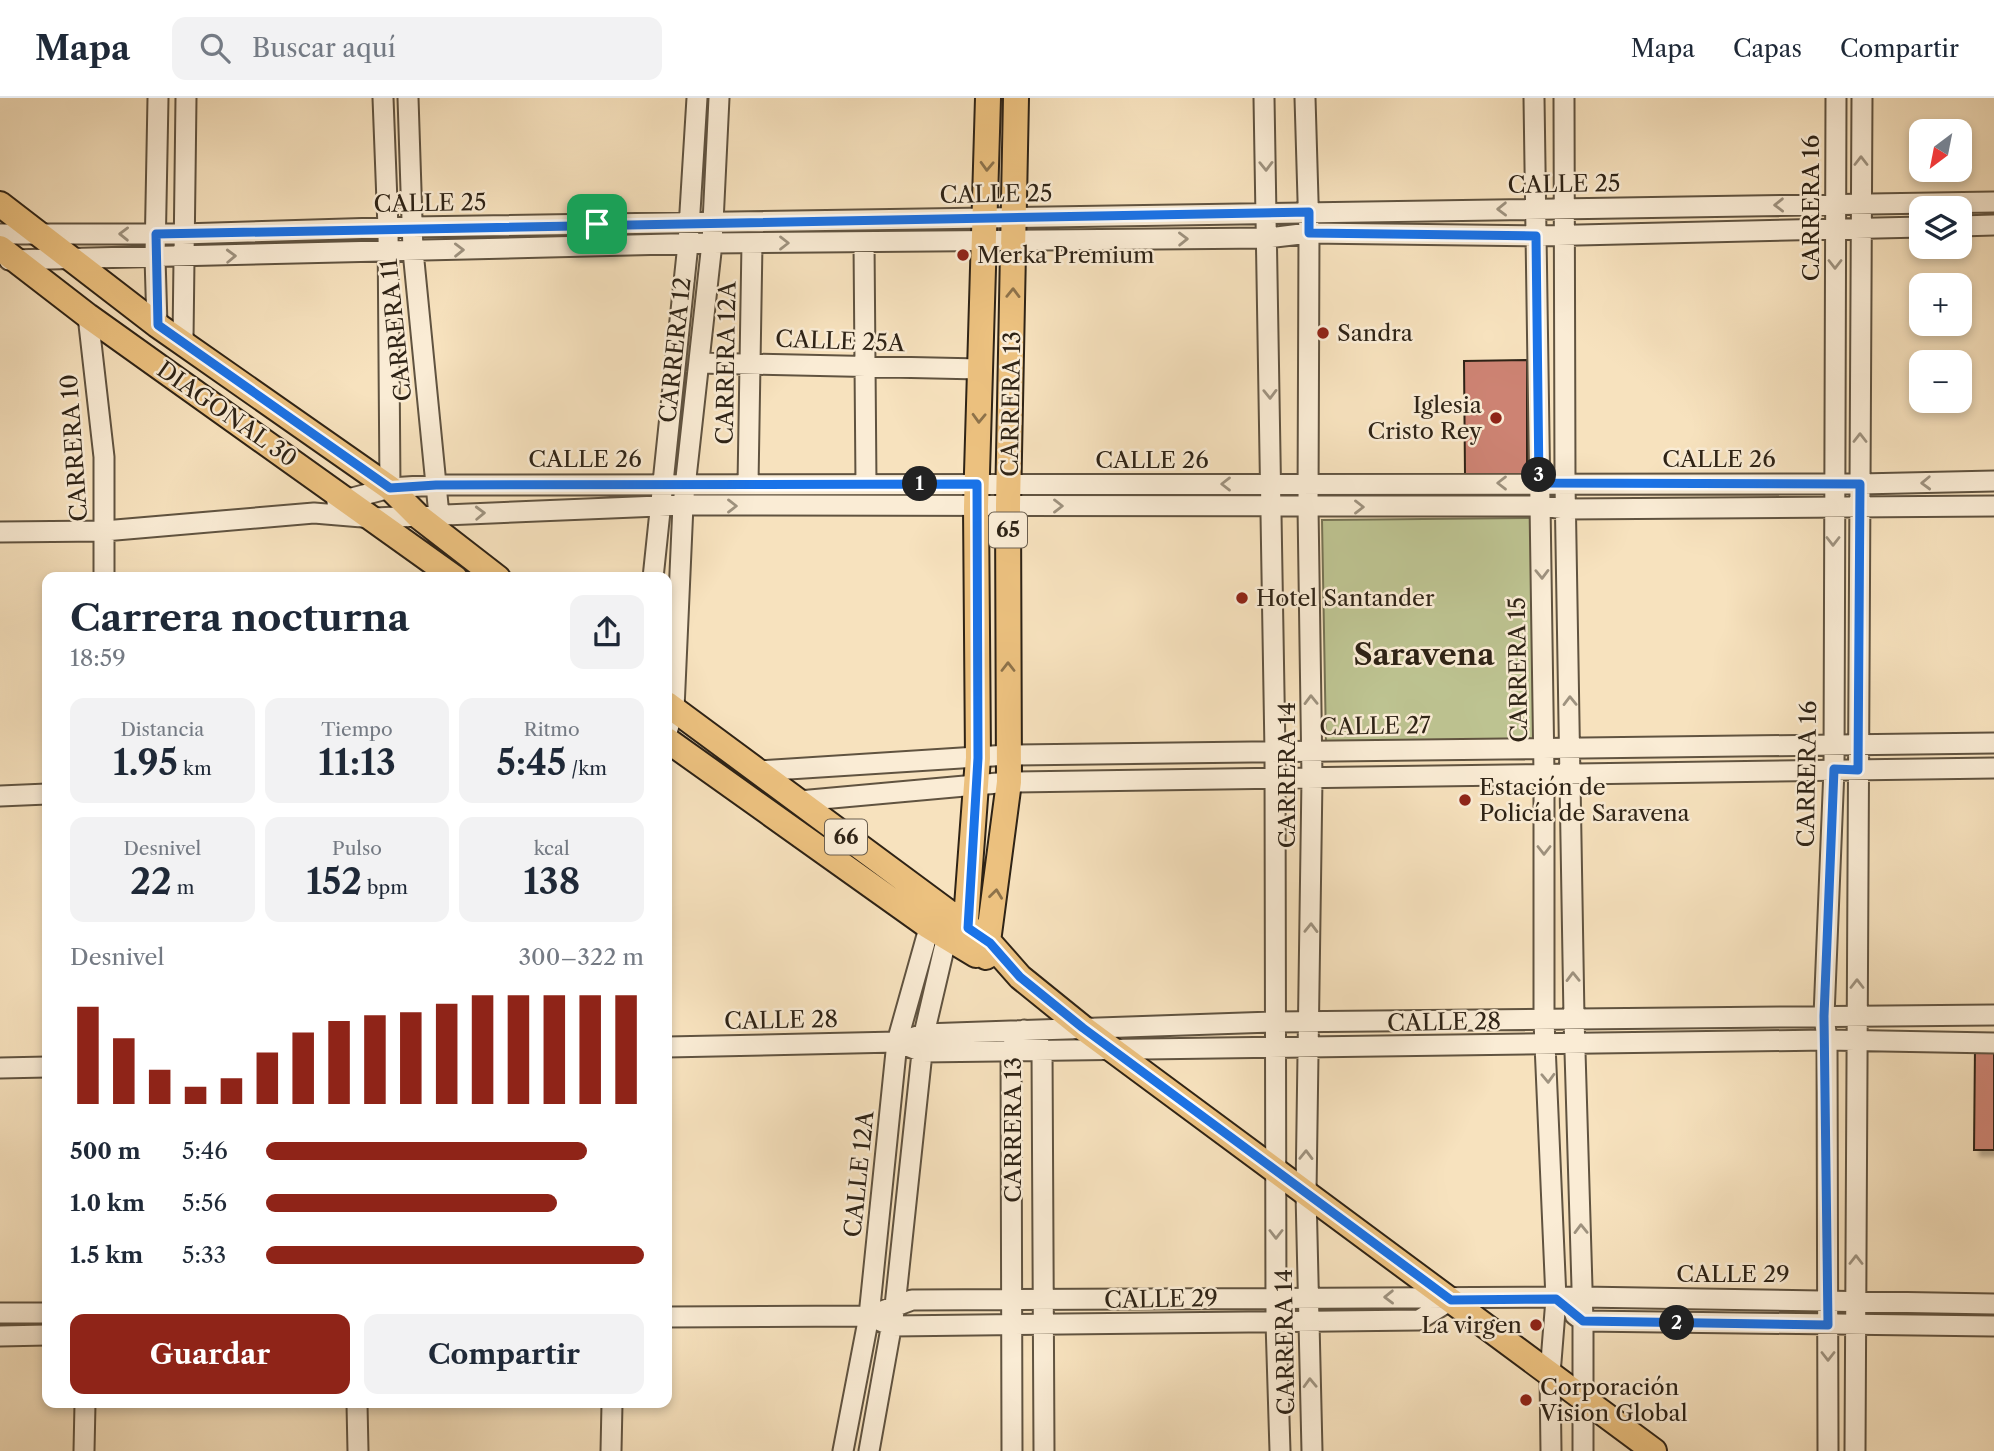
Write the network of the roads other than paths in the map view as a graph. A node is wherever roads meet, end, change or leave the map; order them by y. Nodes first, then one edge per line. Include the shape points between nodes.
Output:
1 (159, 98) edge
2 (186, 98) edge
3 (383, 98) edge
4 (408, 98) edge
5 (697, 98) edge
6 (719, 98) edge
7 (988, 98) edge
8 (1016, 98) edge
9 (1264, 98) edge
10 (1305, 98) edge
11 (1534, 98) edge
12 (1564, 98) edge
13 (1836, 98) edge
14 (1862, 98) edge
15 (1994, 202) edge
16 (1861, 203) junction
17 (0, 204) edge
18 (1835, 205) junction
19 (1536, 208) junction
20 (1566, 208) junction
21 (1309, 212) junction
22 (1267, 214) junction
23 (689, 222) junction
24 (713, 222) junction
25 (1994, 225) edge
26 (1972, 226) edge
27 (412, 227) junction
28 (1835, 227) junction
29 (1909, 227) edge
30 (388, 228) junction
31 (1861, 228) junction
32 (985, 230) junction
33 (1015, 230) junction
34 (39, 233) junction
35 (1309, 233) junction
36 (0, 234) edge
37 (156, 234) junction
38 (182, 234) junction
39 (1565, 235) junction
40 (1536, 236) junction
41 (1268, 238) junction
42 (864, 242) junction
43 (712, 243) junction
44 (752, 243) junction
45 (688, 244) junction
46 (389, 251) junction
47 (413, 251) junction
48 (5, 256) edge
49 (72, 257) junction
50 (155, 257) junction
51 (182, 257) junction
52 (88, 316) junction
53 (158, 325) junction
54 (183, 340) junction
55 (750, 362) junction
56 (699, 363) junction
57 (865, 367) junction
58 (980, 369) junction
59 (1994, 481) edge
60 (1539, 483) junction
61 (661, 484) junction
62 (685, 484) junction
63 (748, 484) junction
64 (866, 484) junction
65 (1271, 484) junction
66 (1308, 484) junction
67 (1565, 484) junction
68 (1834, 484) junction
69 (1860, 484) junction
70 (436, 485) junction
71 (390, 488) junction
72 (976, 495) junction
73 (1009, 495) junction
74 (347, 498) junction
75 (660, 506) junction
76 (683, 506) junction
77 (1541, 506) junction
78 (1994, 506) edge
79 (1272, 507) junction
80 (1307, 507) junction
81 (1860, 508) junction
82 (1566, 509) junction
83 (1833, 509) junction
84 (314, 513) junction
85 (429, 516) junction
86 (374, 518) junction
87 (104, 531) junction
88 (0, 533) edge
89 (104, 572) edge
90 (447, 572) edge
91 (491, 572) edge
92 (654, 572) edge
93 (672, 670) edge
94 (672, 717) edge
95 (672, 743) edge
96 (1994, 743) edge
97 (1858, 744) junction
98 (1832, 745) junction
99 (1544, 748) junction
100 (1571, 748) junction
101 (1275, 752) junction
102 (1312, 752) junction
103 (1009, 755) junction
104 (978, 758) junction
105 (1994, 768) edge
106 (1834, 769) junction
107 (1858, 770) junction
108 (757, 771) junction
109 (1571, 772) junction
110 (1544, 774) junction
111 (1275, 778) junction
112 (1312, 778) junction
113 (1009, 782) junction
114 (975, 786) junction
115 (42, 794) edge
116 (0, 796) edge
117 (799, 801) junction
118 (949, 927) junction
119 (987, 952) junction
120 (1994, 1015) edge
121 (1824, 1016) junction
122 (1857, 1016) junction
123 (1574, 1018) junction
124 (1544, 1021) junction
125 (1275, 1022) junction
126 (1309, 1022) junction
127 (1083, 1028) junction
128 (1024, 1030) junction
129 (1826, 1040) junction
130 (897, 1042) junction
131 (1856, 1042) junction
132 (923, 1043) junction
133 (1994, 1043) edge
134 (1546, 1045) junction
135 (1577, 1045) junction
136 (672, 1047) edge
137 (1110, 1047) junction
138 (1011, 1048) junction
139 (1042, 1048) junction
140 (1307, 1048) junction
141 (1275, 1049) junction
142 (42, 1067) edge
143 (0, 1068) edge
144 (1276, 1172) junction
145 (1306, 1193) junction
146 (1582, 1297) junction
147 (1276, 1298) junction
148 (1308, 1298) junction
149 (1014, 1299) junction
150 (1556, 1299) junction
151 (1829, 1299) junction
152 (1043, 1300) junction
153 (1451, 1300) junction
154 (1855, 1300) junction
155 (1964, 1303) junction
156 (1994, 1304) edge
157 (0, 1313) edge
158 (42, 1313) edge
159 (869, 1316) junction
160 (893, 1316) junction
161 (672, 1317) edge
162 (1583, 1321) junction
163 (1276, 1322) junction
164 (1308, 1322) junction
165 (1013, 1325) junction
166 (1043, 1325) junction
167 (1828, 1325) junction
168 (1855, 1326) junction
169 (1963, 1326) junction
170 (1994, 1326) edge
171 (42, 1335) edge
172 (0, 1336) edge
173 (1550, 1374) junction
174 (1583, 1398) junction
175 (85, 1408) edge
176 (357, 1408) edge
177 (612, 1408) edge
178 (84, 1451) edge
179 (358, 1451) edge
180 (611, 1451) edge
181 (843, 1451) edge
182 (869, 1451) edge
183 (1012, 1451) edge
184 (1044, 1451) edge
185 (1280, 1451) edge
186 (1312, 1451) edge
187 (1551, 1451) edge
188 (1583, 1451) edge
189 (1654, 1451) edge
190 (1828, 1451) edge
191 (1854, 1451) edge

1 - 37 street
2 - 38 street
3 - 30 street, CARRERA 11
4 - 27 street, CARRERA 11
5 - 23 street, CARRERA 12
6 - 24 street, CARRERA 12
7 -> 32 main road, CARRERA 13 / 65
8 - 33 main road, CARRERA 13 / 65
9 -> 22 street, CARRERA 14
10 - 21 street, CARRERA 14
11 - 19 street, CARRERA 15
12 - 20 street
13 - 18 street, CARRERA 16
16 -> 14 street
15 - 16 street, CALLE 25
16 - 18 street, CALLE 25
16 - 31 street
17 - 34 main road, DIAGONAL 30
18 -> 20 street, CALLE 25
18 - 28 street, CARRERA 16
19 - 20 street, CALLE 25
19 -> 21 street, CALLE 25
19 - 40 street, CARRERA 15
20 - 39 street
21 - 22 street, CALLE 25
21 - 35 street, CARRERA 14
22 - 33 street, CALLE 25
22 - 41 street, CARRERA 14
23 - 24 street, CALLE 25
23 - 27 street, CALLE 25
23 - 45 street, CARRERA 12
24 - 32 street, CALLE 25
24 - 43 street, CARRERA 12
25 - 26 street
27 - 30 street, CALLE 25
27 - 47 street, CARRERA 11
28 - 31 street, CALLE 25
28 - 39 street, CALLE 25
28 -> 68 street, CARRERA 16
29 - 31 street, CALLE 25
30 - 38 street, CALLE 25
30 - 46 street, CARRERA 11
69 -> 31 street
32 - 33 street, CALLE 25
32 - 42 street, CALLE 25
32 - 58 main road, CARRERA 13 / 65
33 -> 41 street, CALLE 25
73 -> 33 main road, CARRERA 13 / 65
34 - 36 street, CALLE 25
37 -> 34 street, CALLE 25
34 - 49 main road, DIAGONAL 30
35 - 40 street, CALLE 25
35 - 41 street, CALLE 25
35 - 66 street, CARRERA 14
37 - 38 street, CALLE 25
37 - 50 street
38 - 51 street
39 - 40 street, CALLE 25
39 - 67 street
40 - 60 street, CARRERA 15
41 -> 65 street, CARRERA 14
44 -> 42 street, CALLE 25
42 - 57 street
43 - 44 street, CALLE 25
43 - 45 street, CALLE 25
43 - 56 street, CARRERA 12
44 - 55 street, CARRERA 12A
47 -> 45 street, CALLE 25
45 - 61 street, CARRERA 12
46 - 47 street, CALLE 25
51 -> 46 street, CALLE 25
46 - 71 street, CARRERA 11
47 - 70 street, CARRERA 11
48 - 49 street, CALLE 25
48 - 52 main road, DIAGONAL 30
49 - 50 street, CALLE 25
49 - 53 main road, DIAGONAL 30
50 - 51 street, CALLE 25
50 - 53 street
51 - 54 street
52 - 74 main road, DIAGONAL 30
52 - 87 street, CARRERA 10 via 104,457
53 - 54 main road, DIAGONAL 30
54 - 71 main road, DIAGONAL 30
55 - 56 street, CALLE 25A
55 - 57 street, CALLE 25A
55 - 63 street, CARRERA 12A
56 - 62 street, CARRERA 12
57 - 58 street, CALLE 25A
57 - 64 street
58 -> 72 main road, CARRERA 13 / 65
59 -> 69 street, CALLE 26
60 -> 66 street, CALLE 26
60 - 67 street, CALLE 26
60 - 77 street, CARRERA 15
61 - 62 street, CALLE 26
61 - 70 street, CALLE 26
61 - 75 street, CARRERA 12
62 - 63 street, CALLE 26
62 - 76 street, CARRERA 12
63 - 64 street, CALLE 26
64 - 72 street, CALLE 26
65 - 66 street, CALLE 26
65 -> 73 street, CALLE 26
65 - 79 street, CARRERA 14
66 - 80 street, CARRERA 14
67 - 68 street, CALLE 26
67 - 82 street
68 - 69 street, CALLE 26
68 - 83 street, CARRERA 16
69 - 81 street
70 - 71 street, CALLE 26
70 - 85 street, CARRERA 11
71 - 74 street, CALLE 26
71 - 85 main road, DIAGONAL 30
72 - 73 street, CALLE 26
76 -> 72 street, CALLE 26
72 - 104 main road, CARRERA 13 / 65
73 -> 79 street, CALLE 26
103 -> 73 main road, CARRERA 13 / 65
74 - 84 street, CALLE 26
74 - 86 main road, DIAGONAL 30
75 - 76 street, CALLE 26
85 -> 75 street, CALLE 26
75 - 92 street, CARRERA 12
76 - 93 street, CARRERA 12
80 -> 77 street, CALLE 26
77 - 82 street, CALLE 26
77 -> 99 street, CARRERA 15
78 - 81 street, CALLE 26
79 - 80 street, CALLE 26
79 - 101 street, CARRERA 14
102 -> 80 street, CARRERA 14
81 - 83 street, CALLE 26
81 - 97 street
82 - 83 street, CALLE 26
100 -> 82 street
83 -> 98 street, CARRERA 16
84 - 86 street, CALLE 26
84 - 87 street, CALLE 26
85 - 86 street, CALLE 26
85 - 91 main road, DIAGONAL 30
86 - 90 main road, DIAGONAL 30
87 - 88 street, CALLE 26
87 - 89 street, CARRERA 10
94 - 108 main road, 66
95 - 118 main road, 66
96 - 97 street, CALLE 27
97 - 98 street, CALLE 27
97 - 107 street
98 - 100 street, CALLE 27
98 - 106 street, CARRERA 16
99 - 100 street, CALLE 27
99 - 102 street, CALLE 27
99 - 110 street, CARRERA 15
100 - 109 street
101 - 102 street, CALLE 27
101 - 103 street, CALLE 27
101 - 111 street, CARRERA 14
102 - 112 street, CARRERA 14
103 - 104 street, CALLE 27
103 - 113 main road, CARRERA 13 / 65
104 - 108 street, CALLE 27
104 - 114 main road, CARRERA 13 / 65
105 - 107 street
106 - 107 street
106 - 109 street
106 - 121 street, CARRERA 16
122 -> 107 street
108 - 117 main road, 66
109 - 110 street
123 -> 109 street
110 - 112 street
110 -> 124 street, CARRERA 15
111 - 112 street
111 - 113 street
111 - 125 street, CARRERA 14
126 -> 112 street, CARRERA 14
113 - 114 street
119 -> 113 main road, CARRERA 13 / 65
114 - 117 street
114 - 118 main road, CARRERA 13 / 65
115 - 116 street
117 - 118 main road, 66
118 - 119 main road, 66
118 - 130 street, CALLE 12A
118 - 132 street
119 - 127 main road, 66
120 - 122 street, CALLE 28
121 - 122 street, CALLE 28
121 - 123 street, CALLE 28
121 - 129 street, CARRERA 16
122 - 131 street
123 - 124 street, CALLE 28
123 - 135 street
124 - 126 street, CALLE 28
124 - 134 street, CARRERA 15
125 - 126 street, CALLE 28
125 - 127 street, CALLE 28
125 - 141 street, CARRERA 14
126 - 140 street, CARRERA 14
127 - 128 street, CALLE 28
127 - 137 main road, 66
128 - 132 street, CALLE 28
128 - 138 street, CARRERA 13
128 - 139 street, CARRERA 13
129 - 131 street, CALLE 28
129 - 135 street, CALLE 28
129 - 151 street, CARRERA 16
130 - 132 street, CALLE 28
130 - 136 street, CALLE 28
130 - 159 street, CALLE 12A
131 - 133 street, CALLE 28
154 -> 131 street
132 - 138 street, CALLE 28
132 - 160 street
134 - 135 street, CALLE 28
134 - 140 street, CALLE 28
134 -> 150 street, CARRERA 15
146 -> 135 street
137 - 139 street, CALLE 28
137 - 141 street, CALLE 28
137 - 144 main road, 66
138 - 139 street, CALLE 28
138 - 149 street, CARRERA 13
139 - 152 street, CARRERA 13
140 - 141 street, CALLE 28
145 -> 140 street, CARRERA 14
141 - 144 street, CARRERA 14
142 - 143 street
144 - 145 main road, 66
144 -> 147 street, CARRERA 14
145 - 148 street, CARRERA 14
145 - 153 main road, 66
146 - 150 street, CALLE 29
146 - 151 street, CALLE 29
146 - 162 street
147 - 148 street, CALLE 29
147 - 152 street, CALLE 29
147 - 163 street, CARRERA 14
153 -> 148 street, CALLE 29
148 - 164 street, CARRERA 14
149 - 152 street, CALLE 29
149 - 160 street, CALLE 29 via 912,1300
149 - 165 street, CARRERA 13
150 - 153 street, CALLE 29
150 - 162 street
150 - 173 street, CARRERA 15
151 - 154 street, CALLE 29
151 - 167 street, CARRERA 16
152 - 166 street, CARRERA 13
153 - 164 street, CALLE 29 via 1419,1320
153 - 173 main road, 66
154 - 155 street, CALLE 29
154 - 168 street
155 - 156 street, CALLE 29
155 - 169 street
157 - 158 street
159 - 160 street, CALLE 29
159 - 161 street, CALLE 29
159 - 181 street, CALLE 12A
160 - 165 street, CALLE 29
160 - 182 street
162 - 167 street
162 - 174 street
163 - 164 street, CALLE 29
163 - 166 street, CALLE 29
163 - 185 street, CARRERA 14
186 -> 164 street, CARRERA 14
165 - 166 street, CALLE 29
165 - 183 street, CARRERA 13
166 - 184 street, CARRERA 13
167 - 168 street
167 -> 190 street, CARRERA 16
168 - 169 street
168 - 191 street
169 - 170 street
171 - 172 street
173 - 174 main road, 66
173 - 187 street, CARRERA 15
174 - 188 street
174 - 189 main road, 66
175 - 178 street
176 - 179 street
177 - 180 street

